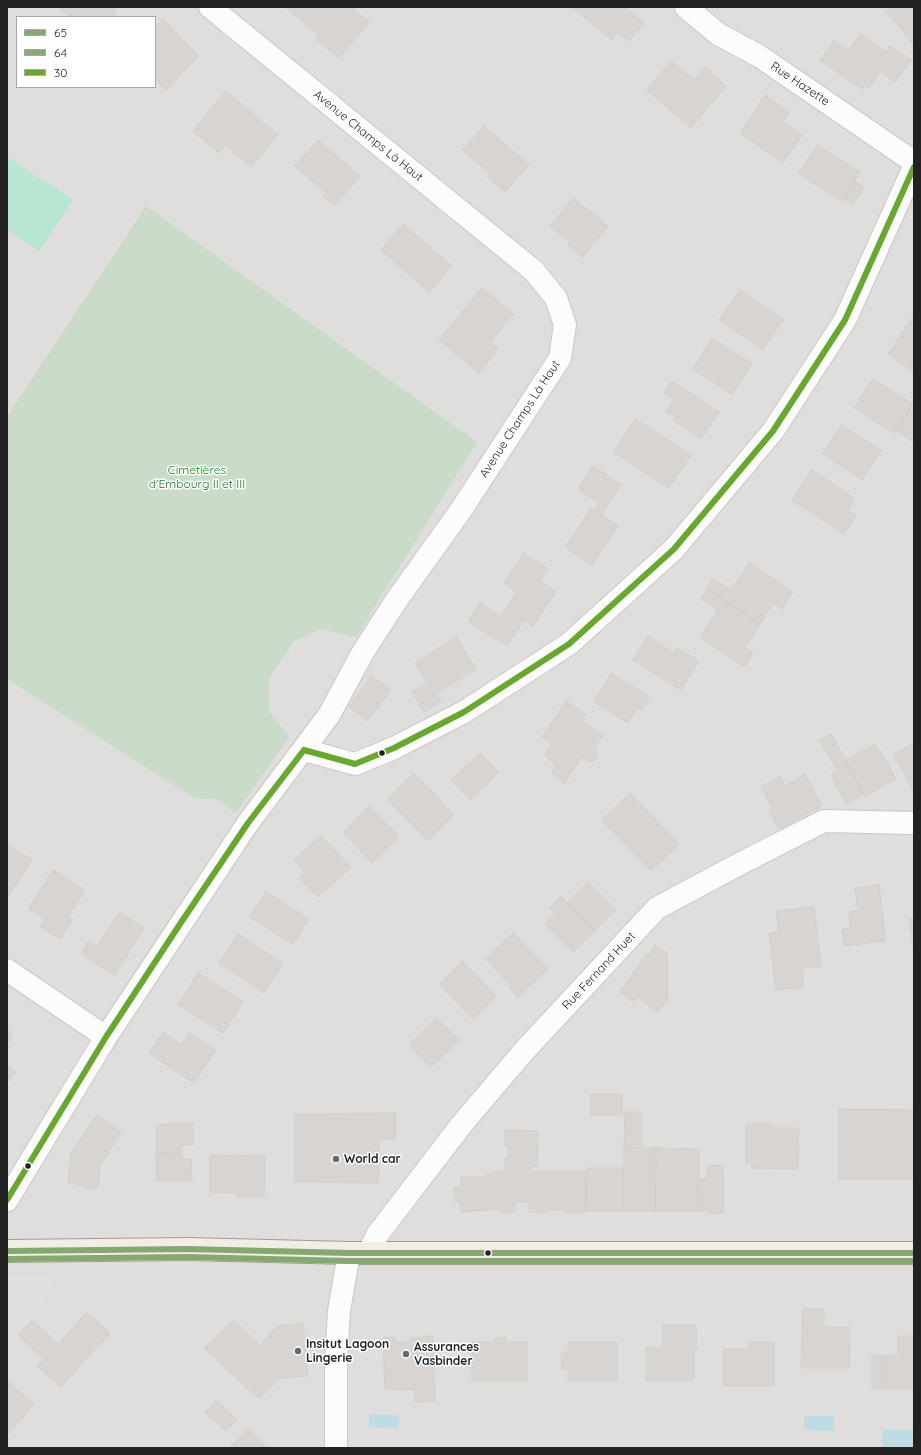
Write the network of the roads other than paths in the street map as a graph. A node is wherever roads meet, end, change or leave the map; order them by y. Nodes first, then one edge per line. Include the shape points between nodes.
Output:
1 (210, 7) edge
2 (686, 7) edge
3 (914, 162) edge
4 (914, 166) edge
5 (304, 750) junction
6 (914, 823) edge
7 (7, 970) edge
8 (106, 1036) junction
9 (7, 1200) edge
10 (7, 1251) edge
11 (359, 1253) junction
12 (914, 1253) edge
13 (336, 1448) edge

1 - 5 street, Avenue Champs Là Haut via 534,271 556,298 565,325 560,358 461,510 398,598 363,652 329,715
2 - 3 street, Rue Hazette via 718,34 759,56
4 - 5 street via 845,320 773,431 674,549 569,644 464,712 394,748 355,764
5 - 8 street, Avenue Champs Là Haut via 248,823
6 - 11 street, Rue Fernand Huet via 824,821 658,908 524,1051 462,1124 377,1235
7 - 8 street
8 - 9 street, Avenue Champs Là Haut
10 - 11 main road via 188,1249
11 - 12 main road
11 - 13 street, Rue Fernand Huet via 339,1311

